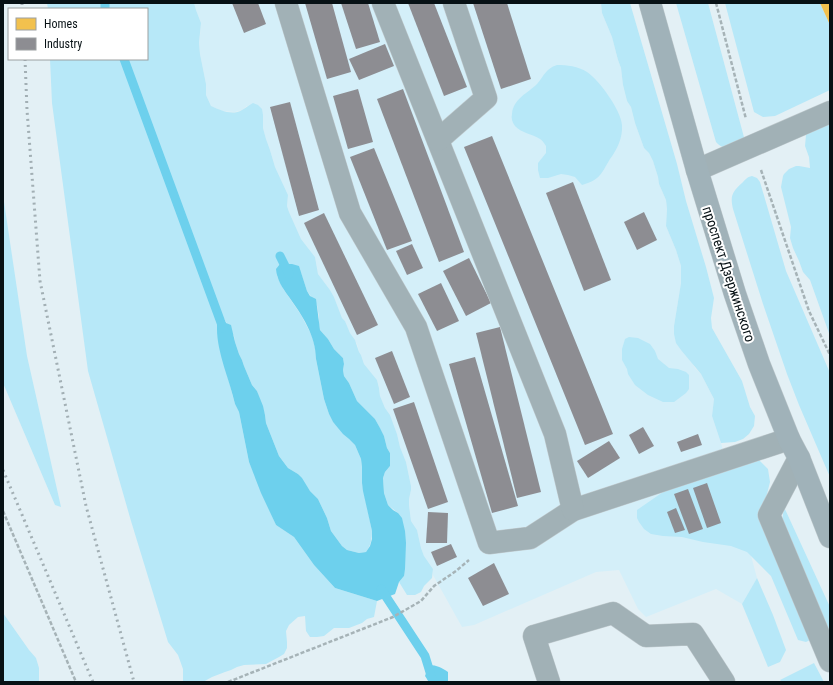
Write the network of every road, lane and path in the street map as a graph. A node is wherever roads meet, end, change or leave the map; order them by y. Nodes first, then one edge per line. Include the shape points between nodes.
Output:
1 (286, 3) edge
2 (383, 3) edge
3 (454, 3) edge
4 (650, 3) edge
5 (830, 112) edge
6 (438, 140) junction
7 (697, 170) junction
8 (809, 311) dead end
9 (830, 355) edge
10 (789, 439) junction
11 (799, 458) junction
12 (573, 510) junction
13 (3, 511) edge
14 (830, 537) edge
15 (489, 543) junction
16 (830, 661) edge
17 (76, 682) edge
18 (228, 682) edge
19 (549, 682) edge
20 (724, 682) edge

1 - 15 lane via 350,213 416,327
2 - 6 lane
3 - 6 lane via 486,98
4 - 7 main road, проспект Дзержинского
5 - 7 lane
6 - 12 lane via 555,434
7 - 10 main road, проспект Дзержинского via 758,364
8 - 9 path
10 - 11 main road, проспект Дзержинского
10 - 12 lane
11 - 14 main road, проспект Дзержинского
11 - 16 lane via 769,515
12 - 15 lane via 530,538
13 - 17 path
15 - 18 path via 434,586 422,601 393,617
19 - 20 lane via 534,636 612,614 646,636 693,634

